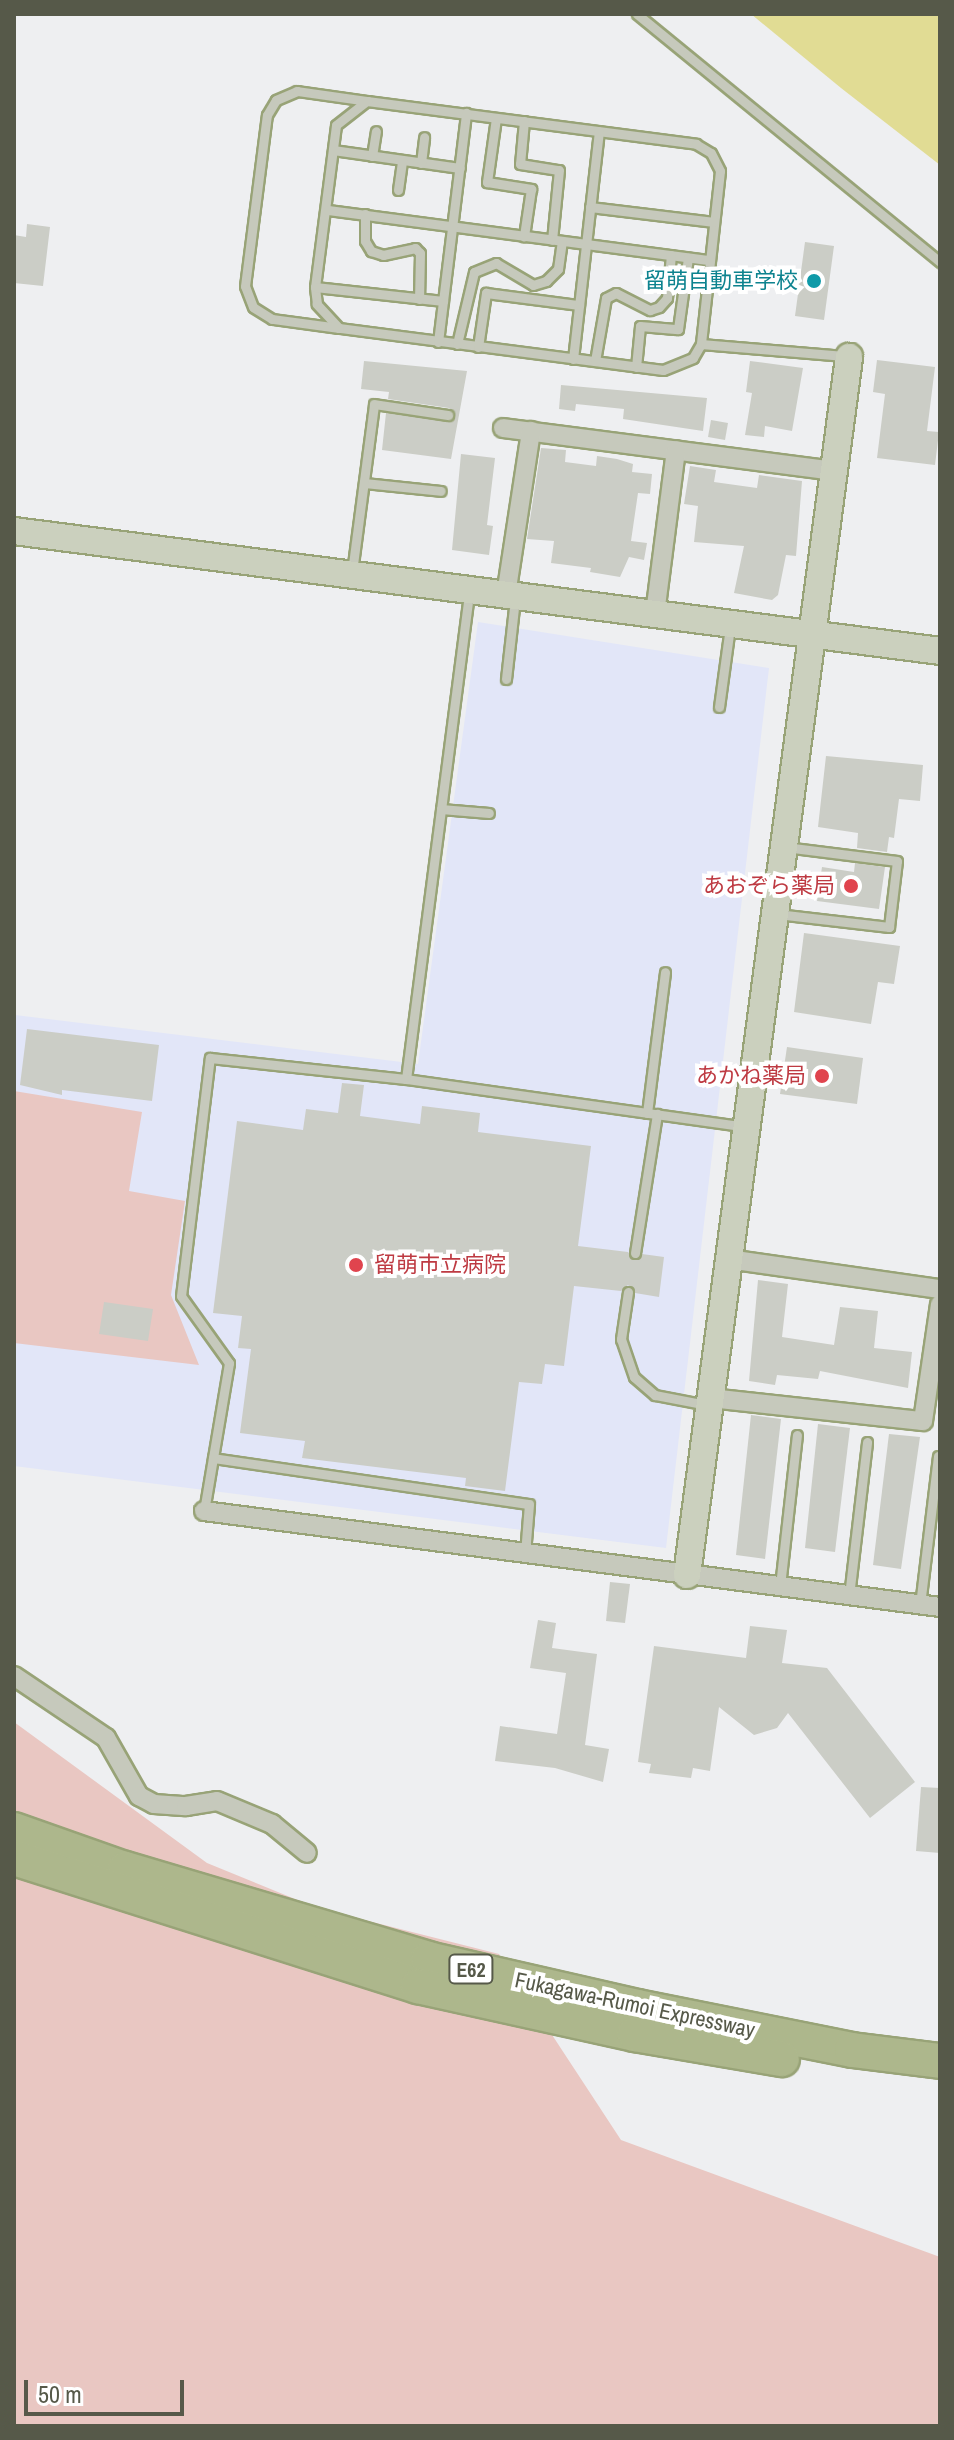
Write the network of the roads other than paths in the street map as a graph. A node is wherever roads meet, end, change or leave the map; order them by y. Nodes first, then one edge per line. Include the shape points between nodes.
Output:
1 (637, 14) edge
2 (367, 101) junction
3 (466, 113) junction
4 (496, 118) junction
5 (524, 121) junction
6 (376, 131) dead end
7 (599, 131) junction
8 (424, 137) dead end
9 (333, 150) junction
10 (372, 156) junction
11 (402, 160) junction
12 (421, 163) junction
13 (460, 168) junction
14 (398, 190) dead end
15 (590, 207) junction
16 (328, 210) junction
17 (365, 214) junction
18 (714, 222) junction
19 (452, 226) junction
20 (524, 236) junction
21 (557, 240) junction
22 (586, 244) junction
23 (671, 255) junction
24 (688, 258) junction
25 (710, 260) junction
26 (940, 262) edge
27 (315, 287) junction
28 (419, 299) junction
29 (443, 301) junction
30 (579, 305) junction
31 (339, 328) junction
32 (438, 342) junction
33 (457, 344) junction
34 (701, 344) junction
35 (478, 347) junction
36 (849, 357) joint
37 (573, 359) junction
38 (595, 361) junction
39 (636, 367) junction
40 (448, 415) dead end
41 (503, 428) dead end
42 (531, 431) junction
43 (676, 450) junction
44 (833, 471) junction
45 (364, 483) junction
46 (441, 491) dead end
47 (14, 531) edge
48 (352, 575) junction
49 (469, 590) junction
50 (510, 595) junction
51 (655, 614) junction
52 (731, 624) junction
53 (810, 634) junction
54 (940, 651) edge
55 (506, 679) dead end
56 (719, 707) dead end
57 (441, 809) junction
58 (489, 813) dead end
59 (782, 847) junction
60 (773, 913) junction
61 (665, 972) dead end
62 (406, 1079) junction
63 (652, 1113) junction
64 (746, 1127) junction
65 (635, 1253) dead end
66 (728, 1259) junction
67 (940, 1289) edge
68 (628, 1292) dead end
69 (940, 1304) edge
70 (710, 1402) junction
71 (797, 1435) dead end
72 (867, 1442) dead end
73 (938, 1456) edge
74 (213, 1458) junction
75 (204, 1511) joint
76 (525, 1554) junction
77 (687, 1575) junction
78 (780, 1587) junction
79 (849, 1596) junction
80 (920, 1605) junction
81 (940, 1607) edge
82 (14, 1676) edge
83 (14, 1830) edge
84 (307, 1853) dead end
85 (14, 1858) edge
86 (940, 2061) edge
87 (940, 2084) edge

1 - 26 lane
2 - 3 lane
2 - 9 lane via 336,125
2 - 31 lane via 297,91 276,100 267,115 245,286 253,307 272,319
3 - 4 lane
3 - 13 lane
4 - 5 lane
4 - 20 lane via 487,182 531,189
5 - 7 lane
5 - 21 lane via 520,164 559,170
6 - 10 lane
7 - 15 lane
7 - 18 lane via 696,144 711,153 720,171
8 - 12 lane
9 - 10 lane
9 - 16 lane
10 - 11 lane
11 - 12 lane
11 - 14 lane
12 - 13 lane
13 - 19 lane
15 - 18 lane
15 - 22 lane
16 - 17 lane
16 - 27 lane
17 - 19 lane
17 - 28 lane via 365,241 371,251 383,255 415,248 420,253
18 - 25 lane
19 - 20 lane
19 - 29 lane
20 - 21 lane
21 - 22 lane
21 - 33 lane via 558,269 546,281 533,285 496,263 474,272
22 - 23 lane
22 - 30 lane
23 - 24 lane
23 - 38 lane via 667,298 659,307 650,310 616,293 606,298
24 - 25 lane
24 - 39 lane via 678,329 640,326
25 - 34 lane
27 - 28 lane
27 - 31 lane via 317,304
28 - 29 lane
29 - 32 lane
30 - 35 lane via 486,293
30 - 37 lane
31 - 32 lane
32 - 33 lane
33 - 35 lane
34 - 36 lane
34 - 39 lane via 679,367
35 - 37 lane
36 - 44 street
37 - 38 lane
38 - 39 lane
40 - 45 lane via 374,404
41 - 42 street
42 - 43 street
42 - 50 street
43 - 44 street
43 - 51 street
44 - 53 street
45 - 46 lane
45 - 48 lane
47 - 48 street
48 - 49 street
49 - 50 street
49 - 57 lane
50 - 51 street
50 - 55 lane
51 - 52 street
52 - 53 street
52 - 56 lane
53 - 54 street
53 - 59 street
57 - 58 lane
57 - 62 lane
59 - 60 street
59 - 60 lane via 897,861 891,914 889,927
60 - 64 street
61 - 63 lane
62 - 63 lane
62 - 74 lane via 210,1058 181,1296 229,1363
63 - 64 lane
63 - 65 lane
64 - 66 street
66 - 67 street
66 - 70 street
68 - 70 lane via 621,1339 634,1377 655,1395
69 - 70 street via 923,1421
70 - 77 street
71 - 78 lane
72 - 79 lane
73 - 80 lane
74 - 75 lane
74 - 76 lane via 529,1504
75 - 76 street
76 - 77 street
77 - 78 street
78 - 79 street
79 - 80 street
80 - 81 street
82 - 84 street via 106,1738 139,1796 154,1804 217,1801 272,1824
83 - 86 highway, Fukagawa-Rumoi Expressway / E62 via 125,1869 428,1959 852,2050
85 - 87 highway, Fukagawa-Rumoi Expressway / E62 via 418,1986 635,2034

